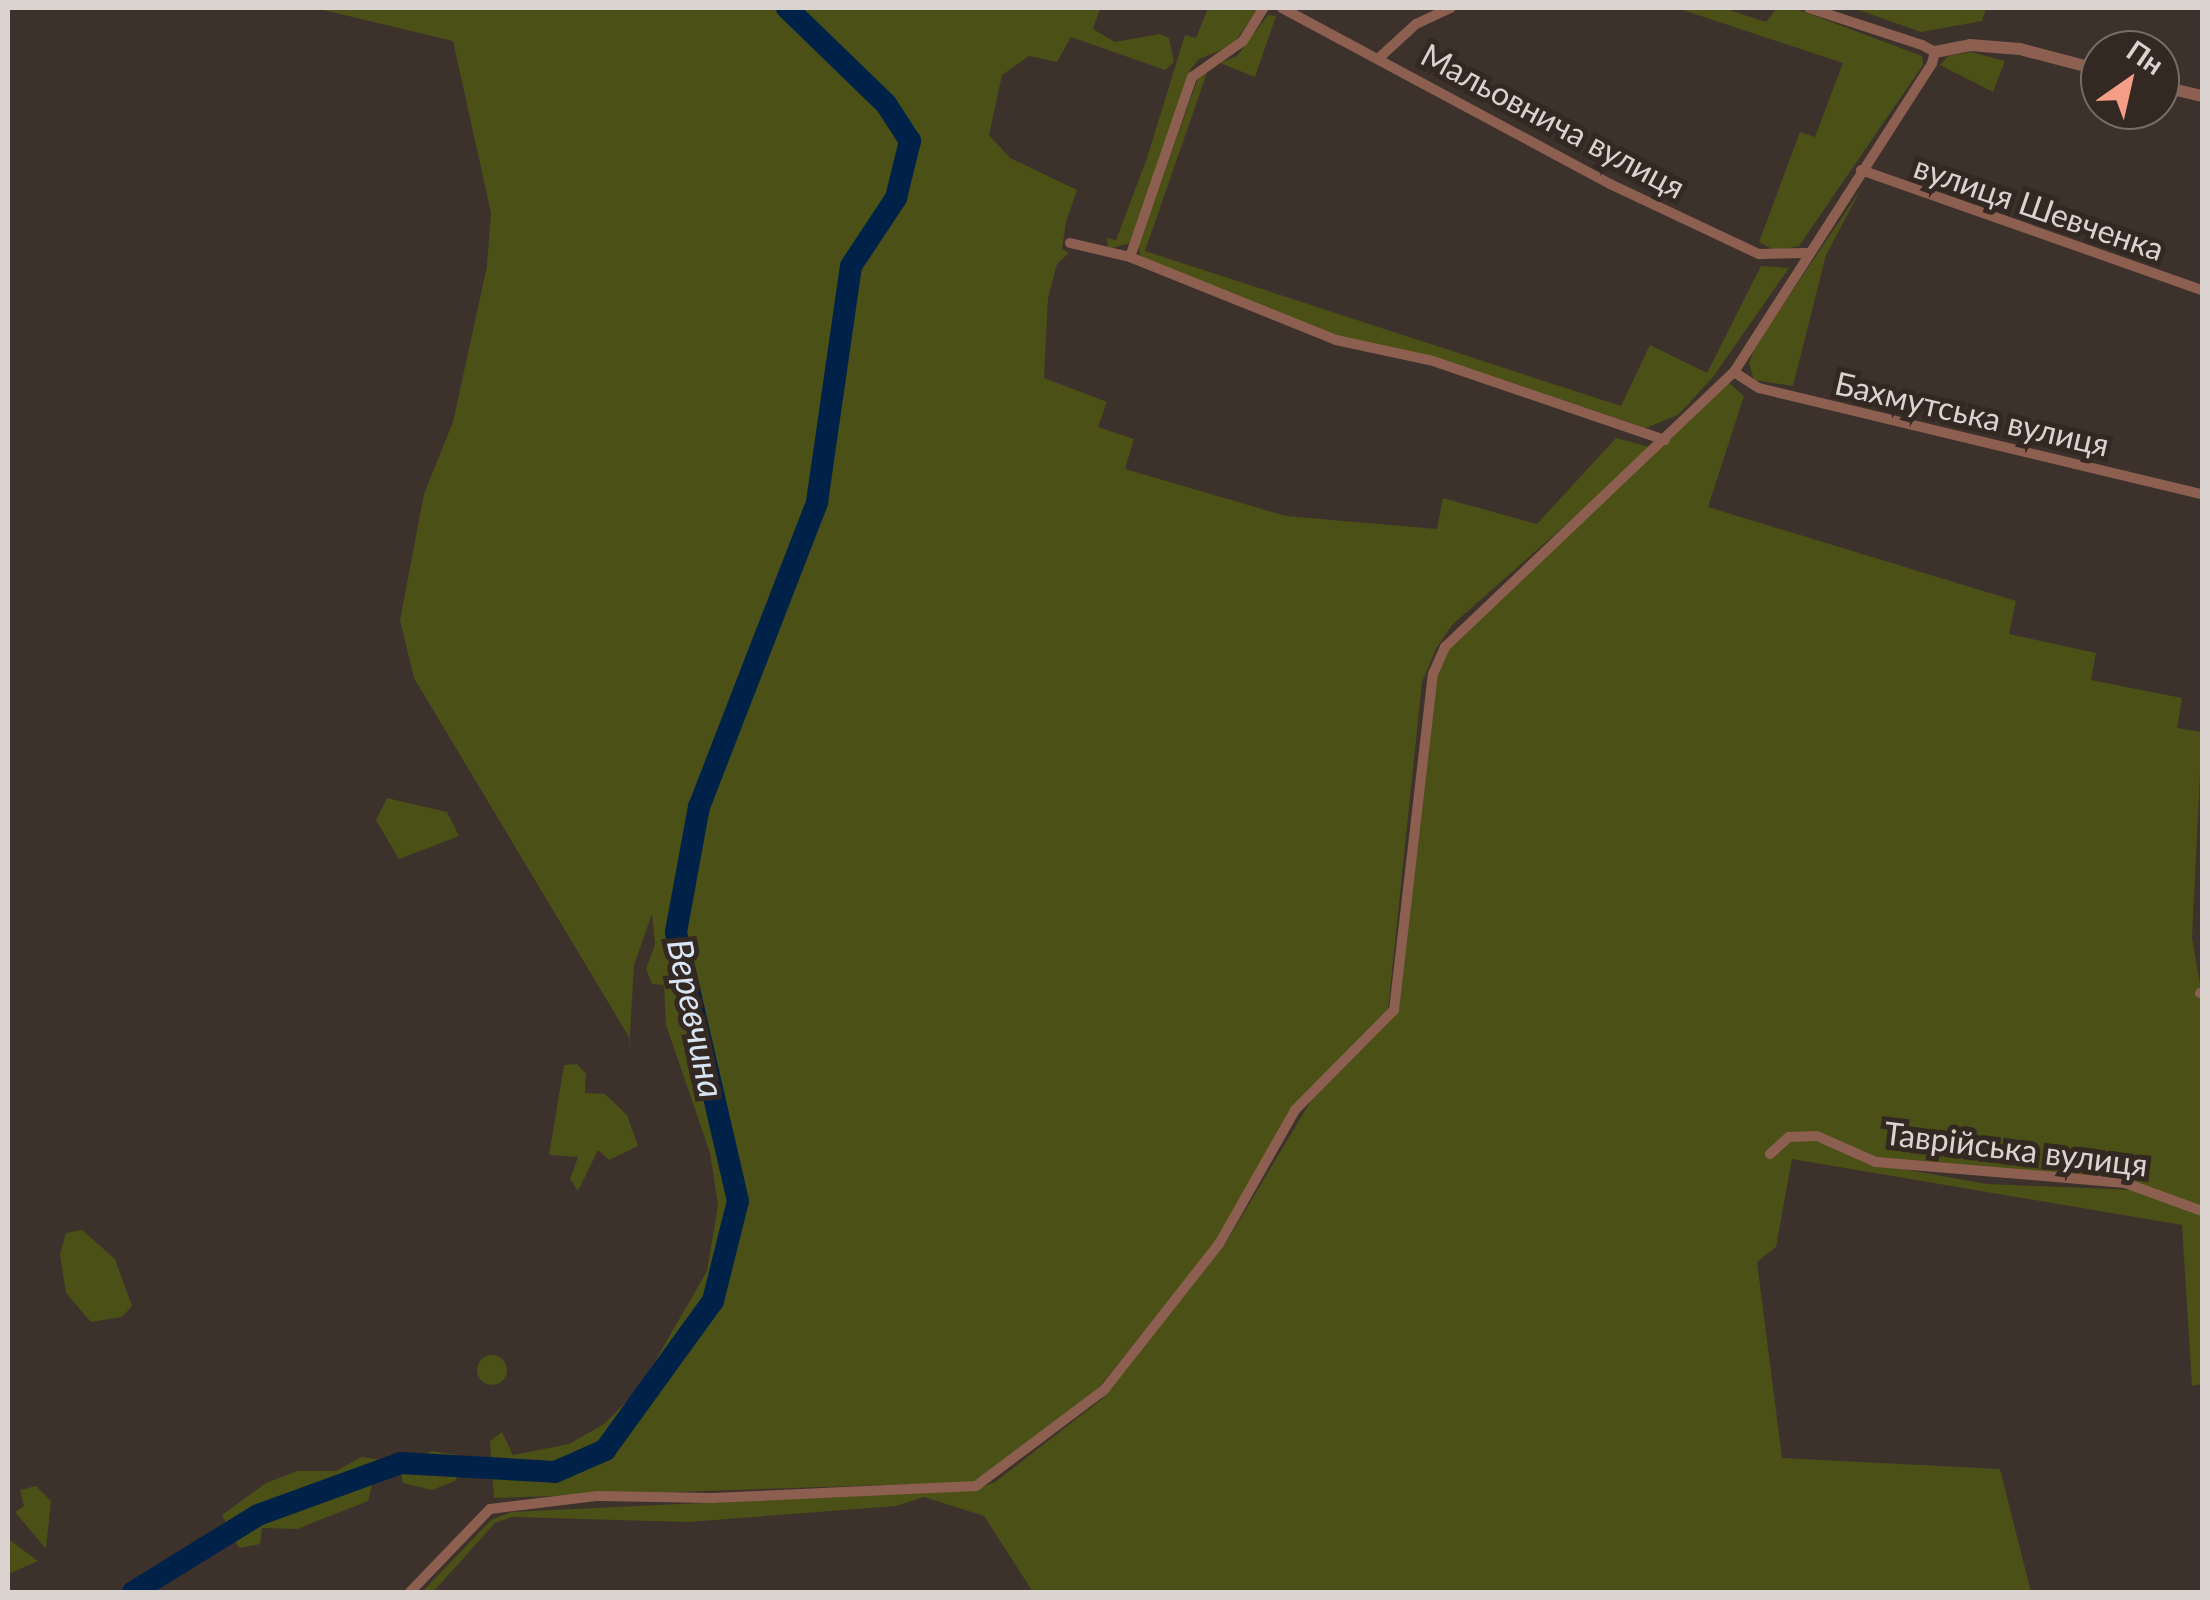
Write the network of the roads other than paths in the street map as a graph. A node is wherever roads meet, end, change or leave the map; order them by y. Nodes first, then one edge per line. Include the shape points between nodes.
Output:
1 (1264, 8) edge
2 (1282, 8) edge
3 (1450, 8) edge
4 (1809, 8) edge
5 (1935, 52) junction
6 (1380, 58) junction
7 (2080, 65) edge
8 (1861, 170) junction
9 (1070, 243) dead end
10 (1807, 252) junction
11 (1130, 258) junction
12 (2202, 290) edge
13 (1734, 372) junction
14 (1666, 440) junction
15 (2202, 494) edge
16 (1770, 1154) dead end
17 (2202, 1211) edge
18 (410, 1592) edge

1 - 11 street via 1244,41 1192,77
2 - 6 street, Мальовнича вулиця
3 - 6 street via 1416,24
4 - 5 street
5 - 7 street via 1970,45 2020,49
5 - 8 street
6 - 10 street, Мальовнича вулиця via 1610,184 1759,254
8 - 10 street
8 - 12 street, вулиця Шевченка
9 - 11 street
10 - 13 street
11 - 14 street via 1336,340 1433,362
13 - 14 street
13 - 15 street, Бахмутська вулиця via 1760,388
14 - 18 street via 1444,648 1433,674 1394,1010 1295,1110 1218,1244 1104,1390 976,1486 712,1498 598,1496 490,1509
16 - 17 street, Таврійська вулиця via 1790,1137 1816,1136 1876,1162 2125,1182

